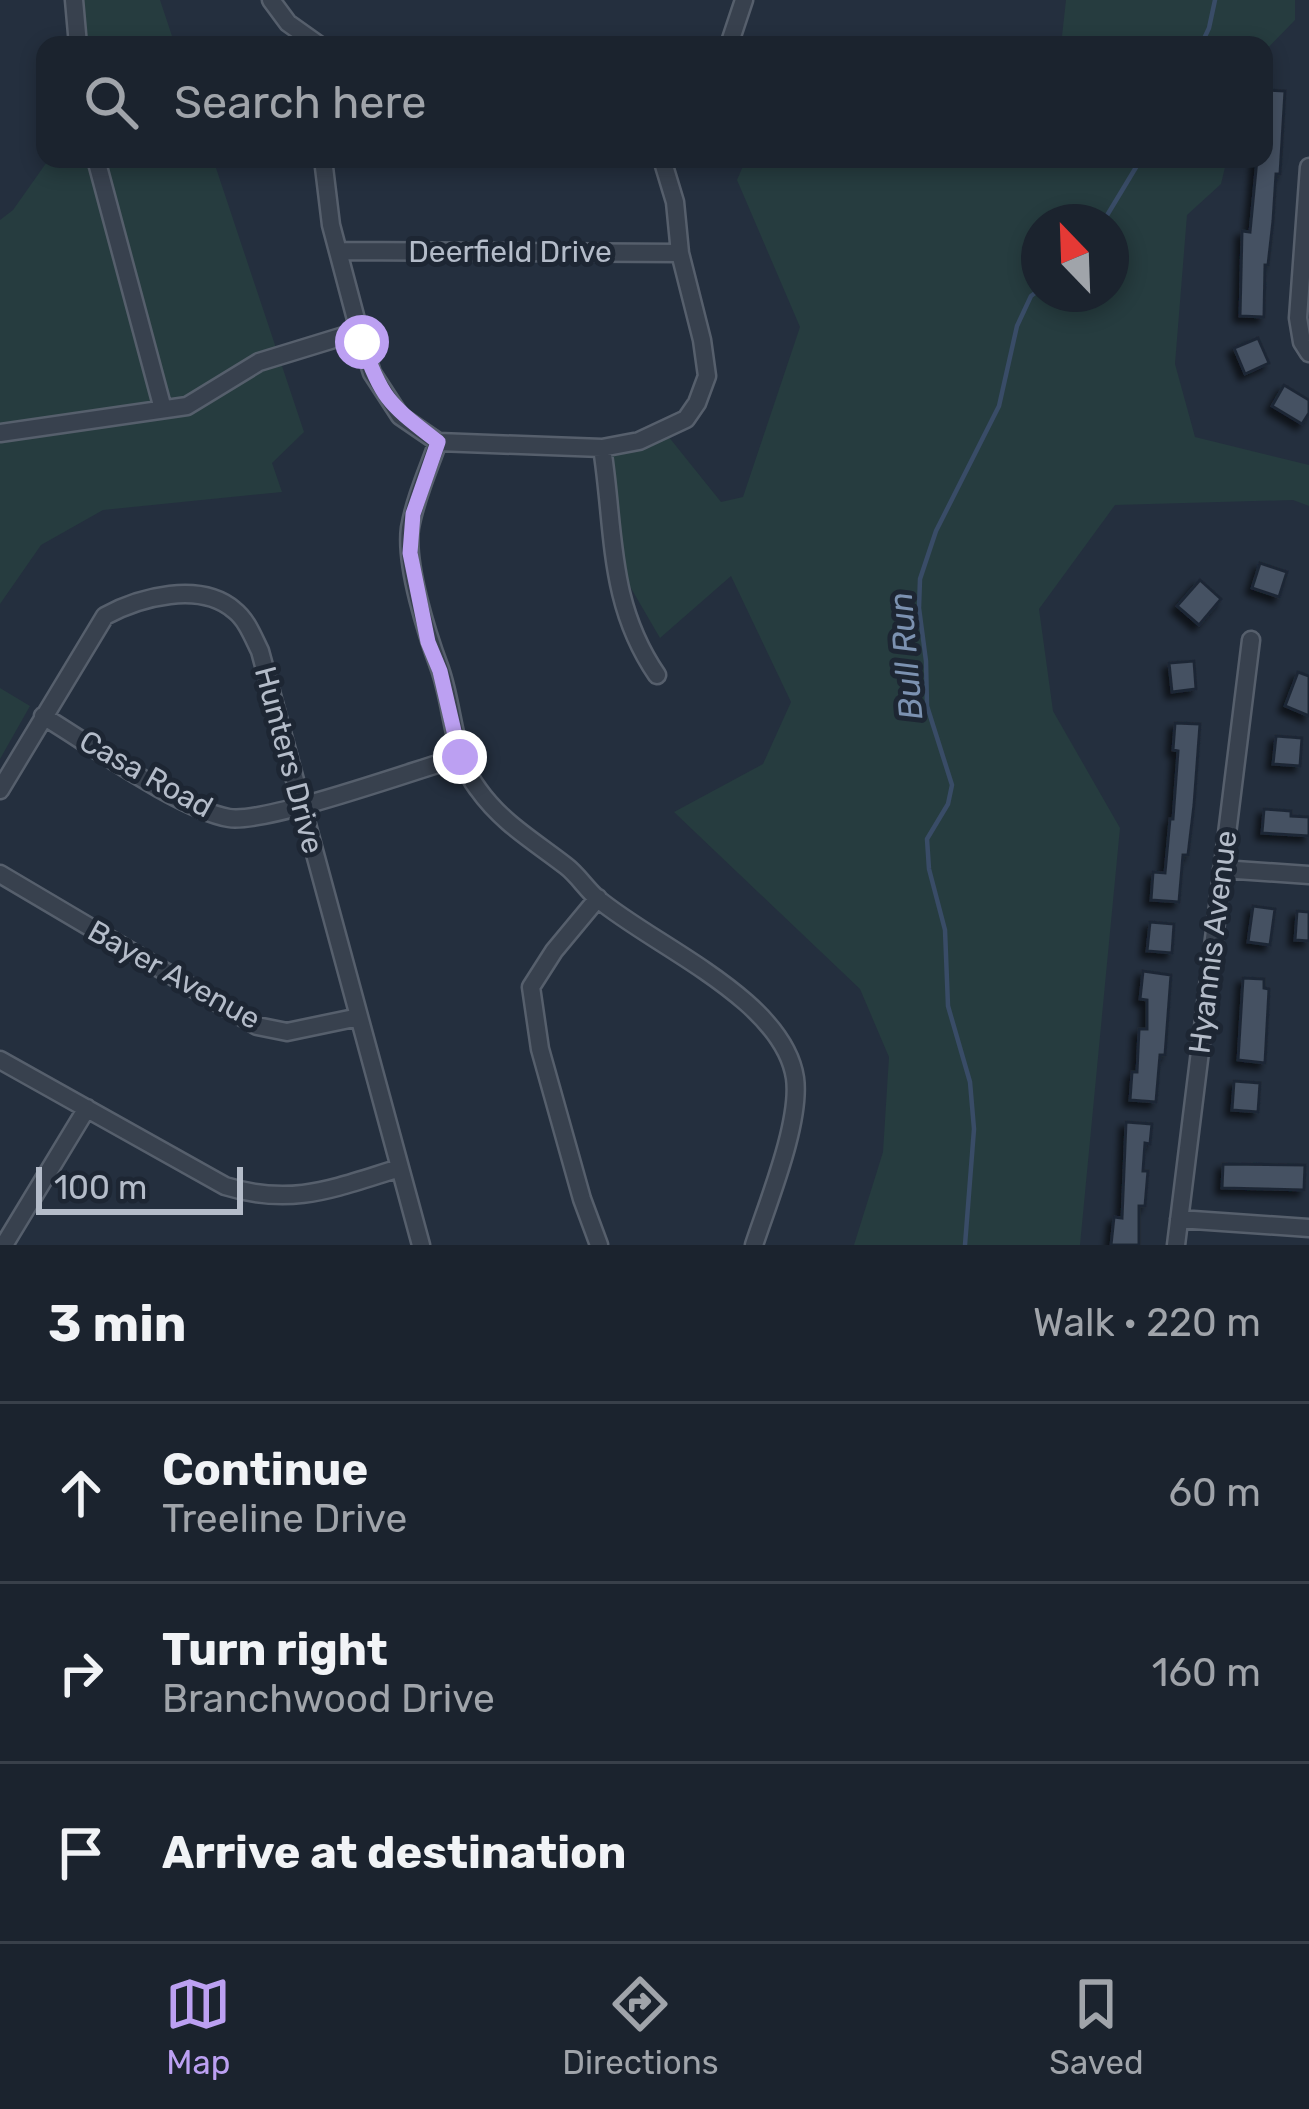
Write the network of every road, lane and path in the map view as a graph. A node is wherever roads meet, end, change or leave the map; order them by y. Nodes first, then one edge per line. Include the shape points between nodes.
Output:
1 (271, 0) edge
2 (744, 0) edge
3 (306, 36) edge
4 (732, 36) edge
5 (1309, 167) edge
6 (98, 168) edge
7 (324, 168) edge
8 (665, 168) edge
9 (340, 251) junction
10 (680, 253) junction
11 (360, 331) junction
12 (1309, 353) edge
13 (163, 409) junction
14 (0, 434) edge
15 (438, 442) junction
16 (602, 448) junction
17 (1251, 640) dead end
18 (657, 675) dead end
19 (43, 716) junction
20 (460, 757) junction
21 (0, 790) edge
22 (302, 804) junction
23 (1222, 869) junction
24 (0, 874) edge
25 (1309, 875) edge
26 (598, 898) junction
27 (359, 1017) junction
28 (0, 1060) edge
29 (87, 1108) junction
30 (400, 1168) junction
31 (1179, 1219) junction
32 (1309, 1228) edge
33 (10, 1243) edge
34 (421, 1245) edge
35 (599, 1245) edge
36 (754, 1245) edge
37 (1176, 1245) edge

1 - 3 street
2 - 4 street
5 - 12 street via 1298,319
6 - 13 street
7 - 9 street
8 - 10 street
9 - 10 street, Deerfield Drive
9 - 11 street
10 - 16 street via 705,358 698,403 658,433
11 - 13 street via 259,362 187,406
11 - 15 street via 388,400
13 - 14 street
15 - 16 street
15 - 20 street via 413,514 410,553
16 - 18 street via 622,600
17 - 23 street, Hyannis Avenue
19 - 21 street, Hunters Drive
19 - 22 street, Casa Road via 206,812 243,819
19 - 22 street, Hunters Drive via 105,616 161,596 221,601 246,623 260,651
20 - 22 street, Casa Road
20 - 26 street via 491,806
22 - 27 street, Hunters Drive
23 - 25 street
23 - 31 street, Hyannis Avenue
24 - 27 street, Bayer Avenue via 257,1026 287,1032
26 - 35 street via 531,987 540,1049
26 - 36 street via 737,991 795,1077 779,1170
27 - 30 street, Hunters Drive
28 - 29 street
29 - 30 street via 257,1196 306,1194
29 - 33 street
30 - 34 street, Hunters Drive
31 - 32 street
31 - 37 street, Hyannis Avenue

